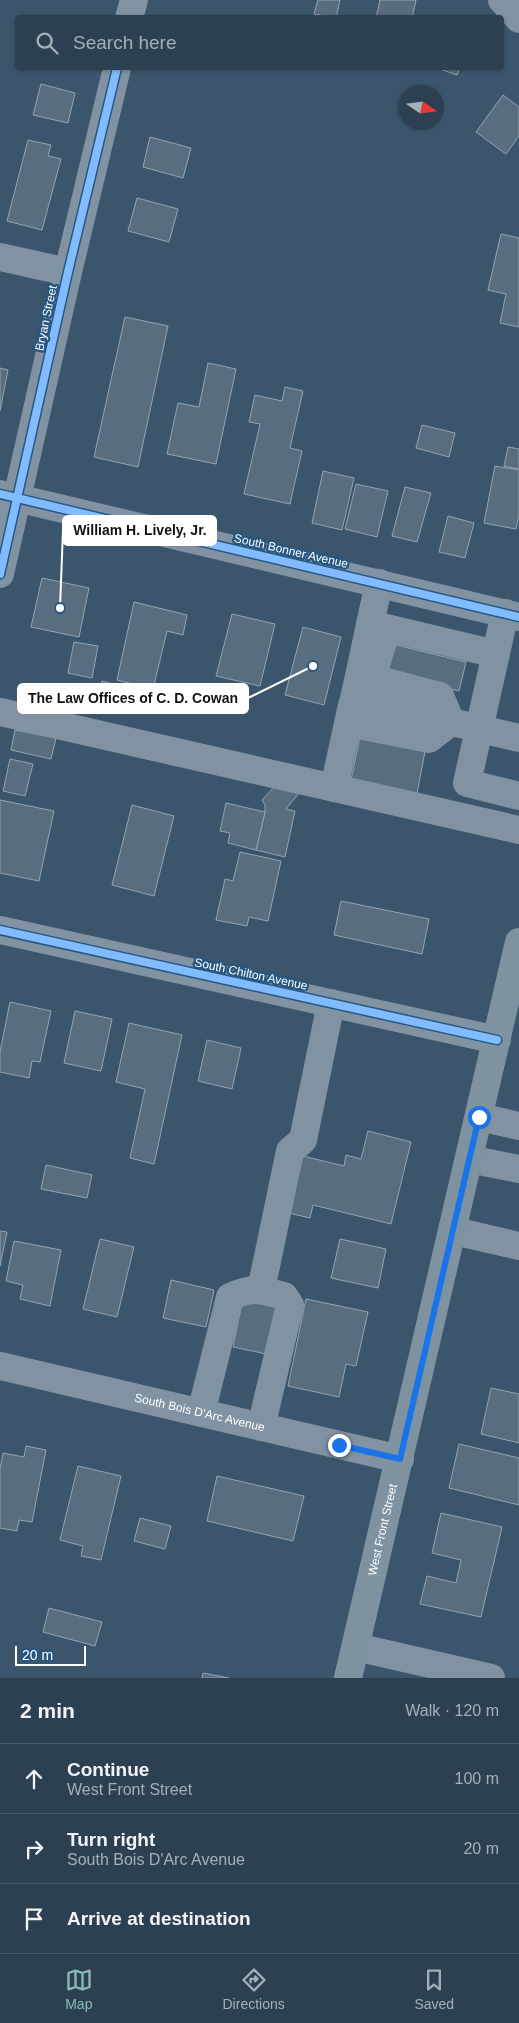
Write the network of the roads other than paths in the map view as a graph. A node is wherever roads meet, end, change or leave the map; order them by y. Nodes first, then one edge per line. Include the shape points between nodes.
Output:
1 (134, 0) edge
2 (502, 0) edge
3 (130, 15) edge
4 (519, 19) edge
5 (117, 70) edge
6 (0, 257) edge
7 (68, 272) junction
8 (9, 496) edge
9 (0, 574) edge
10 (380, 583) junction
11 (512, 615) edge
12 (378, 626) junction
13 (496, 654) junction
14 (351, 711) junction
15 (0, 712) edge
16 (452, 722) junction
17 (479, 729) junction
18 (519, 738) edge
19 (334, 788) junction
20 (519, 796) edge
21 (519, 830) edge
22 (0, 930) edge
23 (517, 958) edge
24 (331, 1003) junction
25 (511, 1015) edge
26 (497, 1040) junction
27 (479, 1117) junction
28 (519, 1126) edge
29 (469, 1159) junction
30 (519, 1169) edge
31 (454, 1231) junction
32 (519, 1246) edge
33 (261, 1290) junction
34 (0, 1366) edge
35 (201, 1413) junction
36 (261, 1427) junction
37 (400, 1459) junction
38 (356, 1647) junction
39 (348, 1678) edge
40 (491, 1678) edge

1 - 3 street
2 - 4 street
5 - 7 street, Bryan Street
6 - 7 street
7 - 8 street, Bryan Street
8 - 9 street, Bryan Street
8 - 10 street, South Bonner Avenue
10 - 11 street, South Bonner Avenue
10 - 12 street
11 - 13 street
12 - 13 street
12 - 14 street
12 - 16 street via 375,668 380,680 440,696
13 - 17 street
14 - 16 street
14 - 19 street
15 - 19 street
16 - 17 street
17 - 18 street
17 - 20 street via 467,783
19 - 21 street
22 - 24 street, South Chilton Avenue
23 - 25 main road, West Front Street
24 - 26 street, South Chilton Avenue
24 - 33 street via 303,1140 290,1151
25 - 26 main road, West Front Street
26 - 27 main road, West Front Street
27 - 28 street
27 - 29 main road, West Front Street
29 - 30 street
29 - 31 main road, West Front Street
31 - 32 street
31 - 37 main road, West Front Street
33 - 35 street via 251,1288 230,1297
33 - 36 street via 284,1296 290,1305
34 - 35 street, South Bois D'Arc Avenue
35 - 36 street, South Bois D'Arc Avenue
36 - 37 street, South Bois D'Arc Avenue
37 - 38 main road, West Front Street
38 - 39 main road, West Front Street
38 - 40 street

